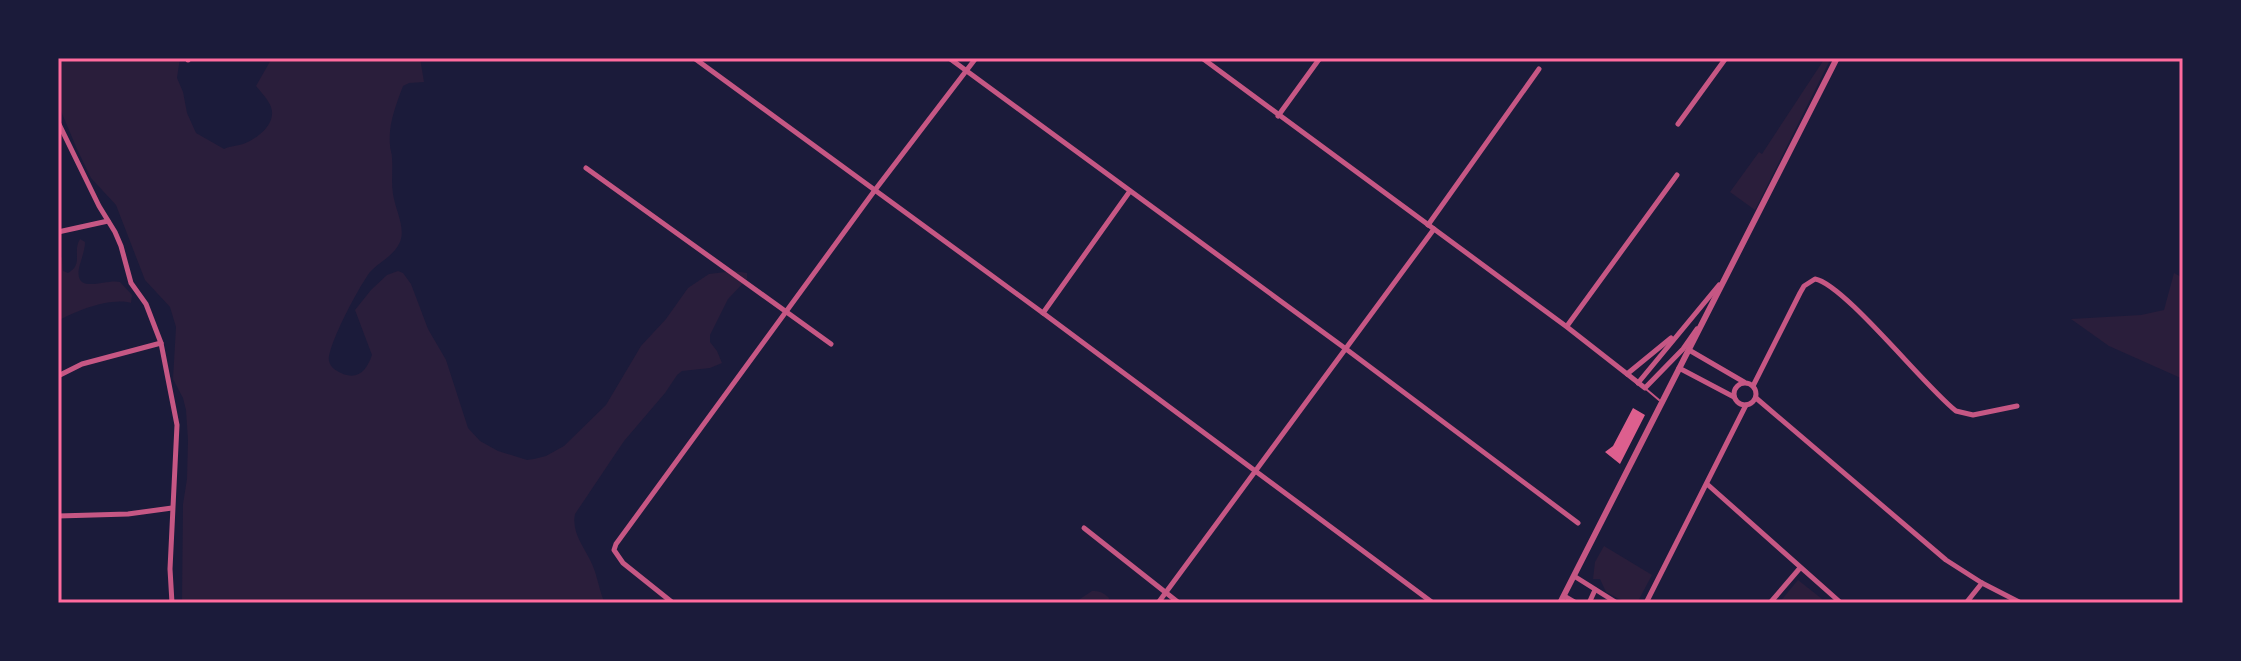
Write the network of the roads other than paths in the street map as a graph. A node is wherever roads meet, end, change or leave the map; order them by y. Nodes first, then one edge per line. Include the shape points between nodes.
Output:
1 (694, 58) edge
2 (949, 58) edge
3 (976, 58) edge
4 (1202, 58) edge
5 (1320, 58) edge
6 (1726, 58) edge
7 (1837, 58) edge
8 (1539, 69) dead end
9 (966, 71) junction
10 (1278, 116) junction
11 (58, 122) edge
12 (1678, 124) dead end
13 (586, 168) dead end
14 (1677, 175) dead end
15 (875, 190) junction
16 (1130, 191) junction
17 (108, 221) junction
18 (1428, 225) junction
19 (1434, 229) junction
20 (58, 232) edge
21 (1728, 275) junction
22 (786, 312) junction
23 (1709, 312) junction
24 (1043, 313) junction
25 (1686, 324) junction
26 (1567, 327) junction
27 (161, 343) junction
28 (831, 344) dead end
29 (1346, 349) junction
30 (1689, 350) junction
31 (1679, 368) junction
32 (1627, 374) junction
33 (58, 376) edge
34 (1638, 383) junction
35 (1745, 383) junction
36 (1753, 386) junction
37 (1645, 388) junction
38 (1734, 397) junction
39 (1756, 398) junction
40 (1662, 402) junction
41 (1746, 405) junction
42 (2017, 406) dead end
43 (1254, 471) junction
44 (1707, 484) junction
45 (172, 508) junction
46 (58, 516) edge
47 (1578, 523) dead end
48 (1084, 528) dead end
49 (1800, 568) junction
50 (1574, 576) junction
51 (1982, 583) junction
52 (1595, 590) junction
53 (1166, 593) junction
54 (1834, 597) junction
55 (1562, 600) edge
56 (172, 603) edge
57 (673, 603) edge
58 (1158, 603) edge
59 (1179, 603) edge
60 (1433, 603) edge
61 (1576, 603) edge
62 (1589, 603) edge
63 (1617, 603) edge
64 (1646, 603) edge
65 (1770, 603) edge
66 (1829, 603) edge
67 (1841, 603) edge
68 (1966, 603) edge
69 (2021, 603) edge

1 - 15 street
2 - 9 street
3 - 9 street
4 - 10 street
5 - 10 street
6 - 12 street
7 - 21 street
8 - 18 street
9 - 15 street
9 - 16 street
10 - 18 street
11 - 17 street
13 - 22 street
14 - 26 street
15 - 22 street
15 - 24 street
16 - 24 street
16 - 29 street
17 - 20 street
17 - 27 street
18 - 19 street
19 - 26 street
19 - 29 street
21 - 23 street
21 - 25 street
22 - 28 street
22 - 57 street via 616,544 623,563
23 - 30 street
23 - 37 street
24 - 43 street
25 - 32 street
25 - 34 street
26 - 32 street
27 - 33 street via 82,364
27 - 45 street via 177,425
29 - 43 street
29 - 47 street
30 - 31 street
30 - 35 street
31 - 38 street
31 - 40 street
32 - 34 street
34 - 37 street
35 - 36 street
35 - 38 street via 1736,387
36 - 39 street
36 - 42 street via 1804,286 1815,279 1858,312 1956,411 1973,415
37 - 40 lane
38 - 41 street
39 - 41 street
39 - 51 street via 1946,560
40 - 50 street
41 - 44 street
43 - 53 street
43 - 60 street
44 - 49 street
44 - 64 street
45 - 46 street
45 - 56 street
48 - 53 street
49 - 54 street
49 - 65 street
50 - 52 street
50 - 55 street
51 - 68 street
51 - 69 street
52 - 62 street
52 - 63 street
53 - 58 street
53 - 59 street
54 - 66 street
54 - 67 street
55 - 61 street

